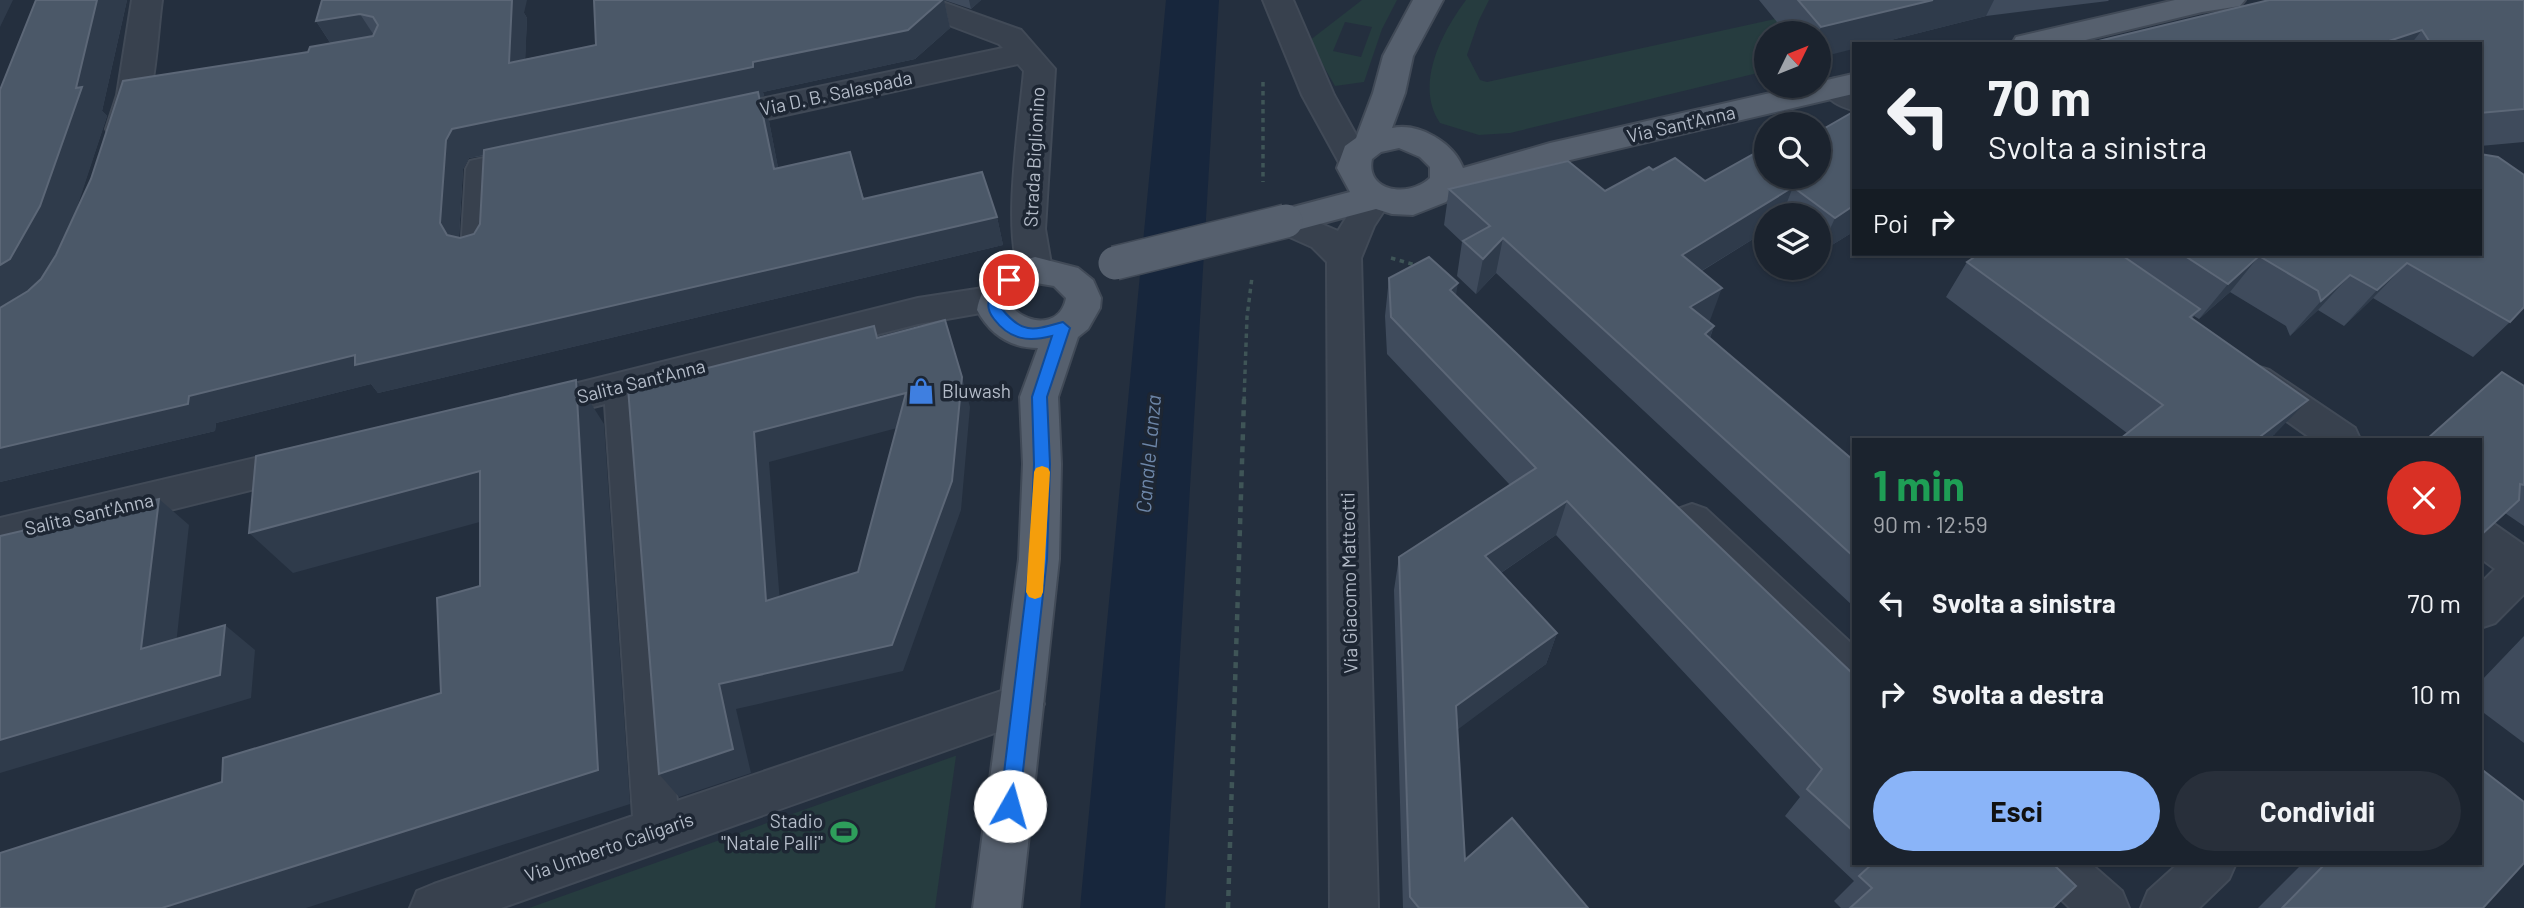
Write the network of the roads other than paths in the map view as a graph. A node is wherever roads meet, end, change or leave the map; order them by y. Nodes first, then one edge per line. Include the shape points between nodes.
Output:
1 (147, 0) edge
2 (909, 0) edge
3 (1428, 0) edge
4 (2213, 1) edge
5 (1282, 11) edge
6 (2036, 42) edge
7 (1026, 53) junction
8 (1847, 91) edge
9 (1389, 93) junction
10 (686, 125) edge
11 (1427, 147) junction
12 (564, 151) edge
13 (1550, 154) junction
14 (1359, 158) junction
15 (112, 159) edge
16 (1443, 186) junction
17 (1376, 197) junction
18 (1300, 218) junction
19 (478, 252) edge
20 (1344, 258) junction
21 (1035, 270) junction
22 (1073, 280) junction
23 (1002, 314) junction
24 (1063, 328) junction
25 (2230, 362) edge
26 (622, 386) junction
27 (1040, 397) junction
28 (500, 415) edge
29 (2340, 438) edge
30 (338, 454) edge
31 (1662, 493) edge
32 (0, 535) edge
33 (2482, 537) edge
34 (2524, 567) edge
35 (2482, 608) edge
36 (1852, 671) edge
37 (1022, 704) junction
38 (656, 830) junction
39 (2058, 865) edge
40 (2211, 865) edge
41 (433, 908) edge
42 (997, 908) edge
43 (1354, 908) edge
44 (2105, 908) edge
45 (2165, 908) edge

1 - 15 street via 147,93
2 - 7 street via 1010,37
3 - 9 main road via 1398,56
4 - 6 main road
5 - 14 street via 1318,95
7 - 10 street, Via D. B. Salaspada
7 - 21 street, Strada Biglionino via 1040,69 1028,229
8 - 13 main road, Via Sant'Anna
9 - 11 main road
9 - 14 main road
11 - 13 main road, Via Sant'Anna
11 - 14 main road via 1383,139
11 - 16 main road via 1446,164
12 - 19 street via 482,169
13 - 16 main road, Via Sant'Anna
14 - 17 main road via 1364,190
14 - 18 main road
16 - 17 main road via 1406,203
17 - 18 main road
17 - 20 street, Via Giacomo Matteotti
18 - 20 street
18 - 22 main road, bridge via 1115,263
20 - 43 street, Via Giacomo Matteotti
21 - 22 main road
21 - 23 main road via 1009,280
22 - 24 main road via 1083,299 1074,320
23 - 24 main road via 1020,333 1035,335
23 - 26 street, Salita Sant'Anna via 954,304
23 - 27 main road
24 - 27 main road
25 - 29 street
26 - 28 street, Salita Sant'Anna
26 - 38 street
27 - 37 main road via 1039,559
30 - 32 street, Salita Sant'Anna
31 - 36 street
33 - 34 street
34 - 35 street
37 - 38 street, Via Umberto Caligaris
37 - 42 main road
38 - 41 street, Via Umberto Caligaris
39 - 44 street
40 - 45 street

